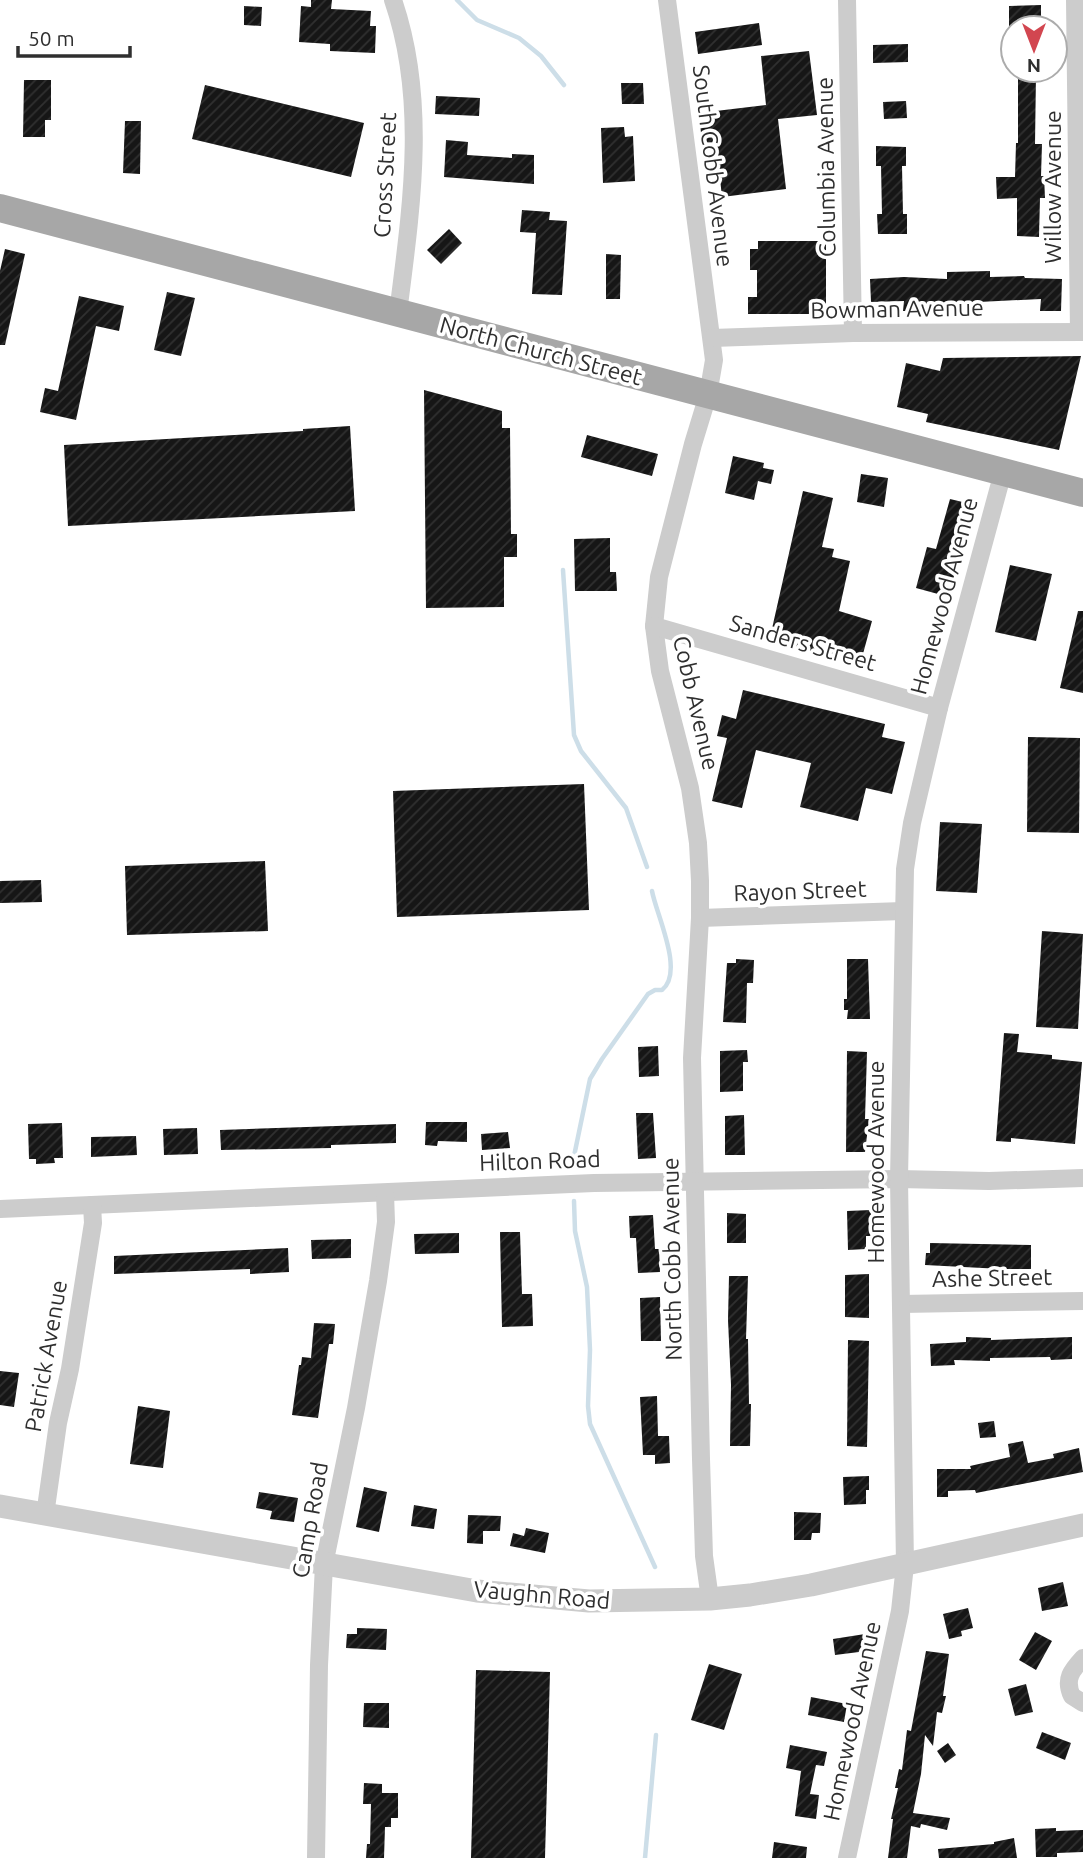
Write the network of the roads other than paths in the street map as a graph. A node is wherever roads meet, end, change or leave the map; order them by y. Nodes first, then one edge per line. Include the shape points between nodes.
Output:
1 (393, 0) edge
2 (667, 0) edge
3 (847, 0) edge
4 (1075, 0) edge
5 (0, 208) edge
6 (398, 313) junction
7 (1081, 332) edge
8 (853, 333) junction
9 (712, 338) junction
10 (708, 395) junction
11 (1003, 472) junction
12 (1083, 493) edge
13 (654, 625) junction
14 (939, 708) junction
15 (903, 911) junction
16 (700, 918) junction
17 (1083, 1178) edge
18 (899, 1179) junction
19 (694, 1181) junction
20 (385, 1193) junction
21 (92, 1205) junction
22 (0, 1209) edge
23 (1083, 1301) edge
24 (901, 1304) junction
25 (0, 1506) edge
26 (45, 1515) junction
27 (1083, 1525) edge
28 (324, 1564) junction
29 (905, 1564) junction
30 (710, 1599) junction
31 (1083, 1658) edge
32 (1083, 1703) edge
33 (316, 1858) edge
34 (847, 1858) edge

1 - 6 street, Cross Street via 414,102
2 - 9 street, South Cobb Avenue
3 - 8 street, Columbia Avenue
4 - 7 street, Willow Avenue
5 - 6 main road, North Church Street
6 - 10 main road, North Church Street
7 - 8 street, Bowman Avenue
8 - 9 street, Bowman Avenue
9 - 10 street, Cobb Avenue
10 - 11 main road, North Church Street
10 - 13 street, Cobb Avenue via 659,577
11 - 12 main road, North Church Street
11 - 14 street, Homewood Avenue
13 - 14 street, Sanders Street
13 - 16 street, Cobb Avenue via 660,671 690,788 698,843
14 - 15 street, Homewood Avenue via 912,823
15 - 16 street, Rayon Street
15 - 18 street, Homewood Avenue
16 - 19 street, North Cobb Avenue via 692,1058
17 - 18 street, Hilton Road
18 - 19 street, Hilton Road
18 - 24 street, Homewood Avenue
19 - 20 street, Hilton Road
19 - 30 street, North Cobb Avenue via 704,1556
20 - 21 street, Hilton Road
20 - 28 street, Camp Road via 378,1281
21 - 22 street, Hilton Road
21 - 26 street, Patrick Avenue via 93,1223
23 - 24 street, Ashe Street
24 - 29 street, Homewood Avenue
25 - 26 street, Vaughn Road
26 - 28 street, Vaughn Road
27 - 29 street, Vaughn Road
28 - 30 street, Vaughn Road via 540,1598
28 - 33 street, Camp Road
29 - 30 street, Vaughn Road via 800,1587
29 - 34 street, Homewood Avenue via 900,1611
31 - 32 street via 1068,1679 1072,1696

